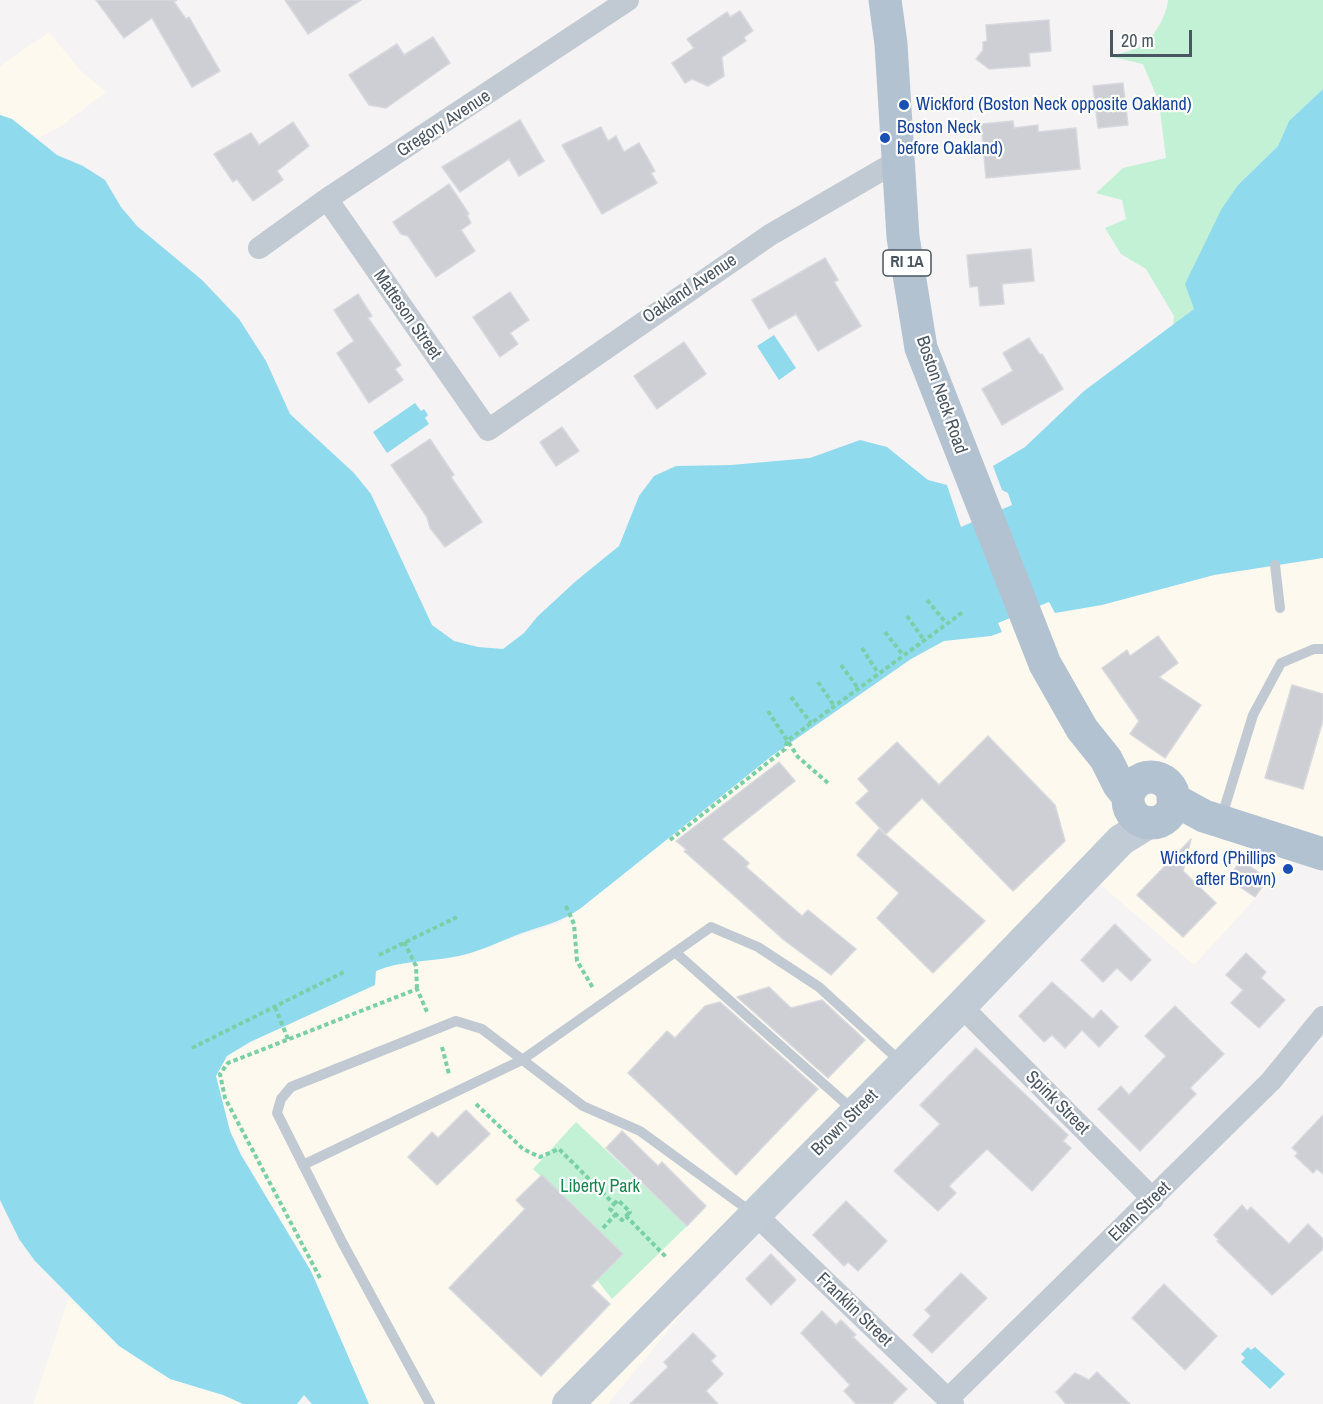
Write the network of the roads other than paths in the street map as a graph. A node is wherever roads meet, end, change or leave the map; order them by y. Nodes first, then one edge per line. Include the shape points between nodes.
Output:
1 (628, 0) edge
2 (885, 0) edge
3 (899, 160) junction
4 (327, 199) junction
5 (259, 248) dead end
6 (488, 430) joint
7 (1275, 565) dead end
8 (1280, 608) dead end
9 (1323, 649) edge
10 (1145, 809) junction
11 (1212, 819) junction
12 (1323, 854) edge
13 (675, 952) junction
14 (961, 1006) junction
15 (1323, 1017) edge
16 (522, 1060) junction
17 (903, 1064) junction
18 (856, 1113) junction
19 (303, 1165) junction
20 (1153, 1199) junction
21 (756, 1215) junction
22 (951, 1401) edge
23 (430, 1404) edge
24 (568, 1404) edge

1 - 4 street, Gregory Avenue
2 - 3 main road, Boston Neck Road / RI 1A
3 - 6 street, Oakland Avenue via 770,235
3 - 10 main road, Boston Neck Road / RI 1A via 903,237 921,348 1045,664 1119,785
4 - 5 street, Gregory Avenue
4 - 6 street, Matteson Street
7 - 8 lane
9 - 11 lane via 1281,663 1253,715
10 - 11 main road via 1183,819
10 - 14 main road, Brown Street
11 - 12 main road
13 - 16 lane
13 - 17 lane via 711,927 758,947 819,987
13 - 18 lane
14 - 17 main road, Brown Street
14 - 20 street, Spink Street
15 - 20 street, Elam Street via 1271,1081
16 - 19 lane
16 - 19 lane via 482,1029 456,1021 291,1087 281,1099 277,1113
16 - 21 lane via 583,1106 640,1131
17 - 18 main road, Brown Street
18 - 21 main road, Brown Street
19 - 23 lane
20 - 22 street, Elam Street
21 - 22 street, Franklin Street
21 - 24 main road, Brown Street

